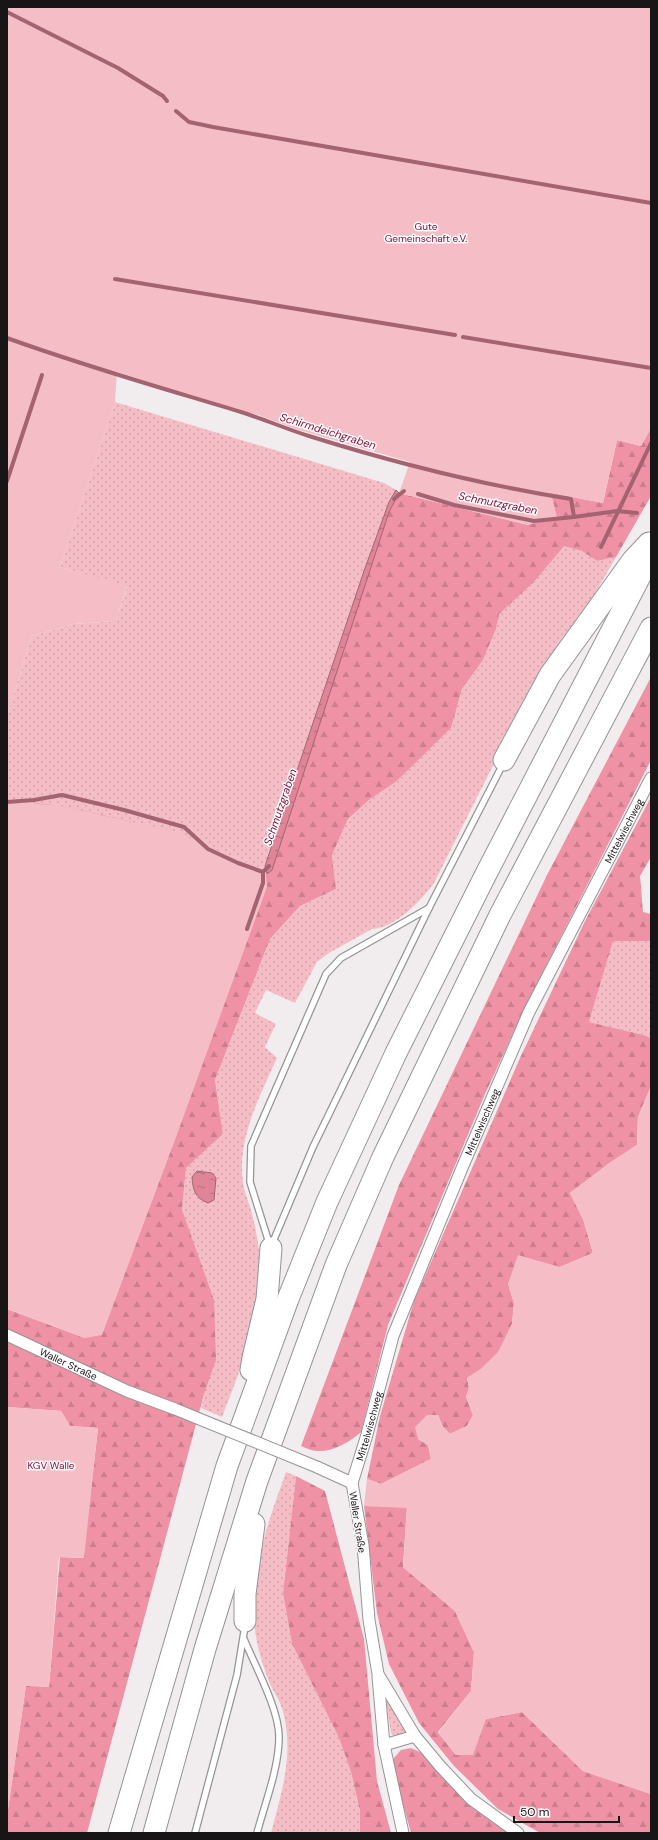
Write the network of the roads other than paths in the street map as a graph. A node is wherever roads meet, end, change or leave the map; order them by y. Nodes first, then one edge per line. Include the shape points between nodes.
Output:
1 (651, 542) edge
2 (651, 555) edge
3 (651, 628) edge
4 (504, 760) joint
5 (651, 778) edge
6 (429, 908) junction
7 (270, 1248) junction
8 (7, 1335) edge
9 (247, 1410) junction
10 (257, 1481) junction
11 (352, 1483) junction
12 (245, 1630) junction
13 (378, 1674) junction
14 (414, 1736) junction
15 (384, 1745) junction
16 (119, 1833) edge
17 (154, 1833) edge
18 (194, 1833) edge
19 (257, 1833) edge
20 (403, 1833) edge
21 (518, 1833) edge

1 - 4 highway via 633,560 550,675
2 - 9 highway via 396,1054 327,1202
3 - 10 highway via 500,915 383,1157 336,1265
4 - 6 lane
5 - 11 street, Mittelwischweg via 529,1012 462,1168 393,1336
6 - 7 lane via 313,1147
6 - 7 lane via 341,958 326,974 252,1146 250,1182
7 - 9 highway via 267,1299 253,1358
8 - 11 street, Waller Straße, bridge via 127,1391
9 - 16 highway via 222,1481
10 - 12 highway via 245,1594
10 - 17 highway via 205,1649
11 - 13 street, Waller Straße via 363,1545 369,1620
12 - 18 lane via 237,1675
12 - 19 lane via 274,1709 279,1736 277,1759
13 - 14 street, Waller Straße
13 - 15 street
14 - 15 street
14 - 21 street, Waller Straße via 471,1799
15 - 20 street

